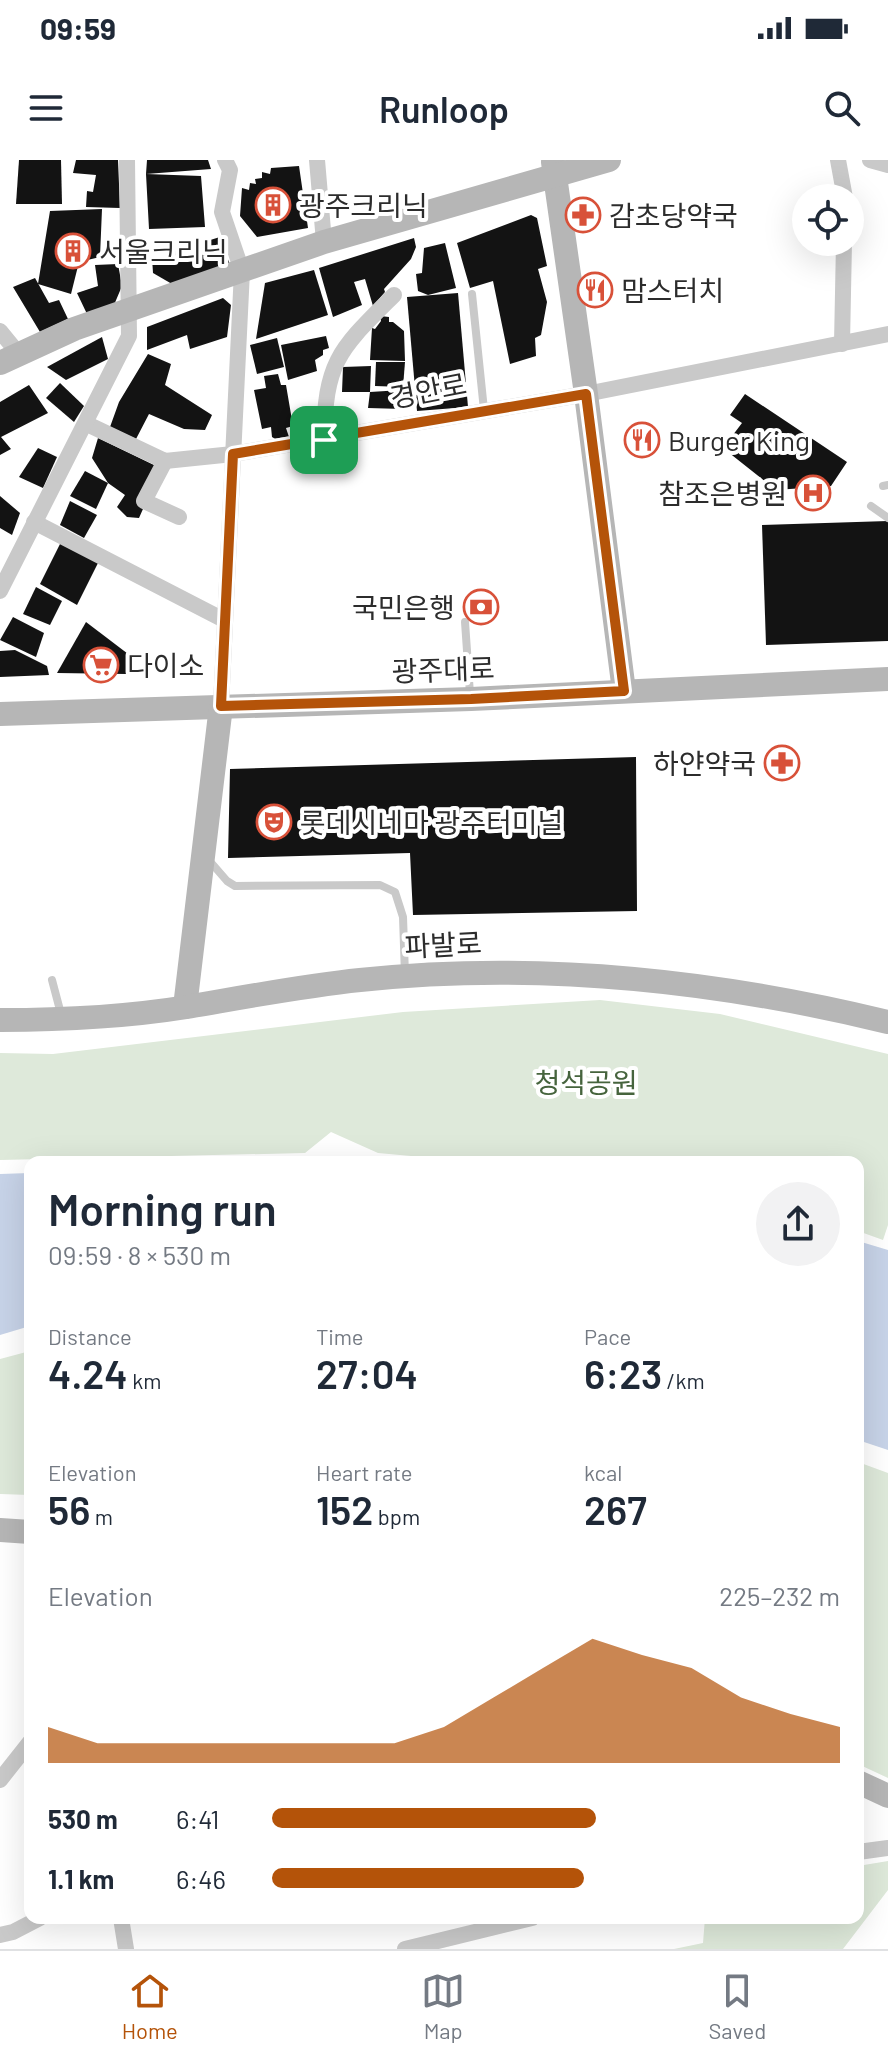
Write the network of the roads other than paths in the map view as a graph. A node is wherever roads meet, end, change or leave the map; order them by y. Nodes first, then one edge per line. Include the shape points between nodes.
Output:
1 (127, 160) edge
2 (227, 160) edge
3 (317, 160) edge
4 (609, 160) edge
5 (838, 160) edge
6 (870, 160) edge
7 (888, 165) edge
8 (553, 168) edge
9 (842, 184) edge
10 (324, 242) junction
11 (844, 256) edge
12 (242, 271) junction
13 (472, 294) dead end
14 (394, 295) dead end
15 (127, 309) junction
16 (0, 331) edge
17 (888, 334) edge
18 (842, 344) junction
19 (9, 358) edge
20 (586, 394) junction
21 (484, 410) junction
22 (87, 424) junction
23 (324, 440) junction
24 (233, 454) junction
25 (165, 461) junction
26 (871, 506) dead end
27 (179, 517) dead end
28 (888, 518) edge
29 (34, 522) junction
30 (0, 591) edge
31 (224, 620) junction
32 (465, 622) dead end
33 (888, 679) edge
34 (624, 691) junction
35 (471, 699) junction
36 (221, 706) junction
37 (0, 714) edge
38 (204, 854) junction
39 (405, 976) junction
40 (52, 980) dead end
41 (185, 1007) junction
42 (62, 1019) junction
43 (0, 1020) edge
44 (888, 1022) edge
45 (0, 1530) edge
46 (24, 1532) edge
47 (24, 1750) edge
48 (0, 1780) edge
49 (864, 1785) edge
50 (888, 1796) edge
51 (888, 1848) edge
52 (864, 1851) edge
53 (28, 1924) edge
54 (122, 1924) edge
55 (507, 1924) edge
56 (0, 1935) edge
57 (126, 1949) edge
58 (405, 1949) edge

1 - 15 street
2 - 12 street via 222,212
3 - 10 street
4 - 8 street
5 - 9 street
6 - 7 street
8 - 10 street
8 - 20 street
10 - 12 street
11 - 18 street
12 - 15 street
12 - 24 street
13 - 21 lane
14 - 23 street via 341,350 327,388
15 - 19 street
15 - 22 street via 129,336
16 - 19 street
17 - 18 street, 경안로
18 - 20 street, 경안로
20 - 21 street, 경안로
20 - 34 street
21 - 23 street, 경안로
22 - 25 street
22 - 29 street
23 - 24 street, 경안로
24 - 25 street, 경안로
24 - 31 street
25 - 27 street via 144,501
26 - 28 lane
29 - 30 street
29 - 31 street
31 - 36 street
32 - 35 lane
33 - 34 street, 광주대로
34 - 35 street, 광주대로
35 - 36 street, 광주대로
36 - 37 street, 광주대로
36 - 38 street
38 - 39 lane via 235,886 380,885 395,892 403,917
38 - 41 street
39 - 41 street, 파발로
39 - 44 street, 파발로 via 515,971 641,979 748,992
40 - 42 lane
41 - 42 street, 파발로
42 - 43 street, 파발로
45 - 46 street
47 - 48 street
49 - 50 street
51 - 52 street
53 - 56 street
54 - 57 street
55 - 58 street

